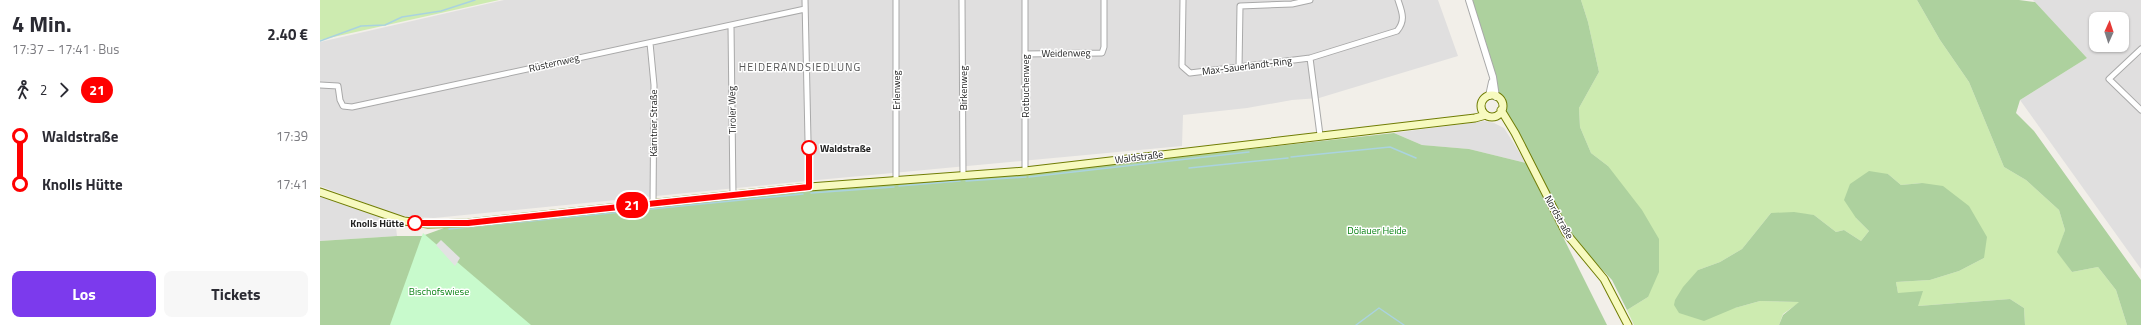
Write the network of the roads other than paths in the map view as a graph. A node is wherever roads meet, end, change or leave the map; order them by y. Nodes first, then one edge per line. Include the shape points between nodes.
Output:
1 (805, 0) edge
2 (896, 0) edge
3 (962, 0) edge
4 (1025, 0) edge
5 (1104, 0) edge
6 (1183, 0) edge
7 (1310, 0) edge
8 (1398, 0) edge
9 (1469, 0) edge
10 (805, 9) junction
11 (731, 26) junction
12 (650, 43) junction
13 (2141, 49) edge
14 (1025, 54) junction
15 (1310, 58) junction
16 (1239, 68) junction
17 (320, 85) edge
18 (1493, 97) junction
19 (1502, 110) junction
20 (2141, 110) edge
21 (1484, 112) junction
22 (1496, 116) junction
23 (1509, 124) junction
24 (1320, 136) junction
25 (1025, 171) junction
26 (964, 176) junction
27 (896, 180) junction
28 (809, 187) junction
29 (320, 192) edge
30 (733, 195) junction
31 (653, 203) junction
32 (1628, 325) edge

1 - 10 street
2 - 27 street, Erlenweg
3 - 26 street, Birkenweg
4 - 14 street, Rotbuchenweg
5 - 14 street, Weidenweg via 1102,52
6 - 16 street, Max-Sauerlandt-Ring via 1182,66 1185,71 1190,73
7 - 16 street via 1292,4 1240,6
8 - 15 street, Max-Sauerlandt-Ring via 1403,24 1397,31
9 - 18 street, Nordstraße via 1493,77
10 - 11 street, Rüsternweg
10 - 28 street
11 - 12 street, Rüsternweg
11 - 30 street, Tiroler Weg
12 - 17 street, Rüsternweg via 352,107 341,104 338,86
12 - 31 street, Kärntner Straße via 654,85
13 - 20 street via 2109,79
14 - 25 street, Rotbuchenweg
15 - 16 street, Max-Sauerlandt-Ring
15 - 24 street
18 - 19 main road, Nordstraße via 1502,103
18 - 21 main road via 1482,102
19 - 22 main road
19 - 23 main road, Nordstraße
21 - 22 main road
21 - 24 main road, Waldstraße via 1460,120
22 - 23 main road
23 - 32 main road, Nordstraße via 1566,233 1604,278
24 - 25 main road, Waldstraße
25 - 26 main road, Waldstraße
26 - 27 main road, Waldstraße
27 - 28 main road, Waldstraße
28 - 30 main road, Waldstraße
29 - 31 main road, Waldstraße via 395,219 428,224 468,223
30 - 31 main road, Waldstraße

